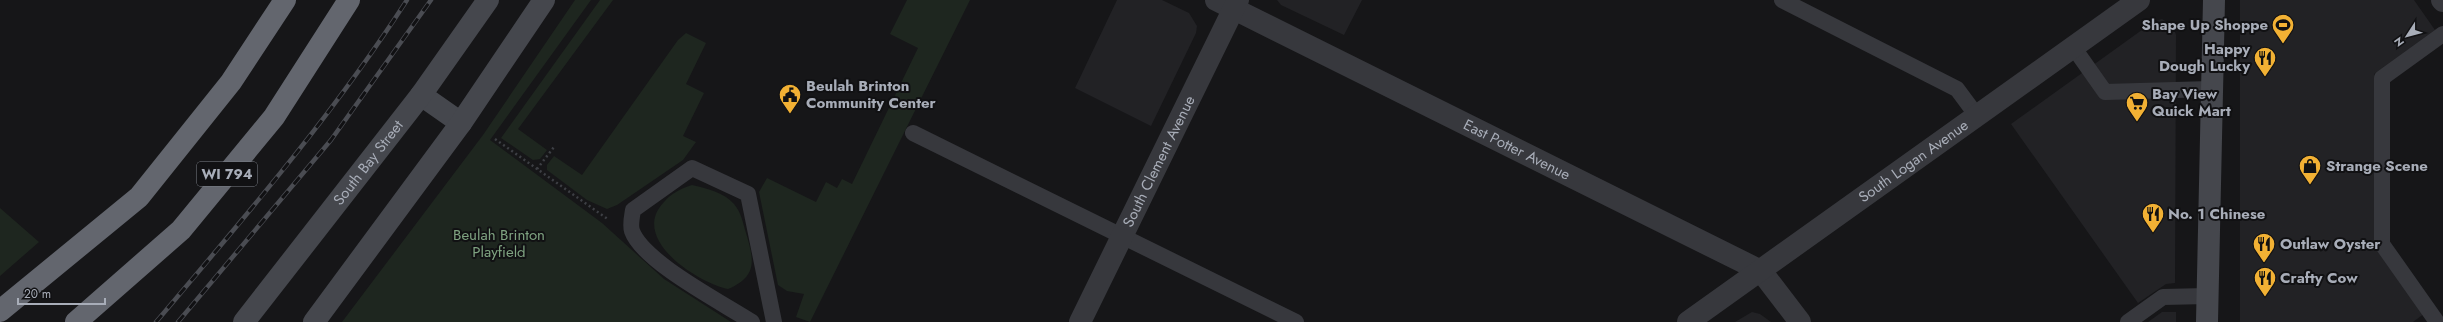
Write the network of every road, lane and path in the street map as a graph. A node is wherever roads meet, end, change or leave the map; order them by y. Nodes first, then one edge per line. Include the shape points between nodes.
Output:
1 (285, 0) edge
2 (349, 0) edge
3 (488, 0) edge
4 (544, 0) edge
5 (1782, 0) edge
6 (2139, 0) edge
7 (2214, 0) edge
8 (1229, 3) edge
9 (2443, 34) edge
10 (2074, 48) junction
11 (2210, 89) junction
12 (422, 95) junction
13 (1977, 116) junction
14 (461, 123) junction
15 (913, 133) dead end
16 (495, 139) dead end
17 (554, 147) dead end
18 (537, 169) junction
19 (631, 230) junction
20 (1123, 237) junction
21 (1761, 271) junction
22 (2207, 296) junction
23 (3, 308) edge
24 (76, 322) edge
25 (244, 322) edge
26 (314, 322) edge
27 (752, 322) edge
28 (774, 322) edge
29 (1080, 322) edge
30 (1296, 322) edge
31 (1688, 322) edge
32 (1800, 322) edge
33 (2128, 322) edge
34 (2207, 322) edge
35 (2437, 322) edge

1 - 23 highway via 231,82 139,197
2 - 24 highway, WI 794 via 274,117 181,230
3 - 12 main road, South Bay Street
4 - 14 main road
5 - 13 lane via 1957,89
6 - 10 street, South Logan Avenue
7 - 11 main road
8 - 20 street, South Clement Avenue
8 - 21 street, East Potter Avenue
9 - 35 lane via 2382,78 2382,244
10 - 11 lane via 2105,92
10 - 13 street, South Logan Avenue
11 - 22 main road
12 - 14 main road
12 - 25 main road, South Bay Street
13 - 21 street, South Logan Avenue
14 - 26 main road
15 - 20 lane
16 - 18 path
17 - 18 path
18 - 19 path via 618,226
19 - 27 lane via 642,248 666,267
19 - 28 lane via 633,210 692,168 748,194
20 - 29 street, South Clement Avenue
20 - 30 lane
21 - 31 street, South Logan Avenue
21 - 32 street, East Potter Avenue
22 - 33 lane via 2163,297
22 - 34 main road

